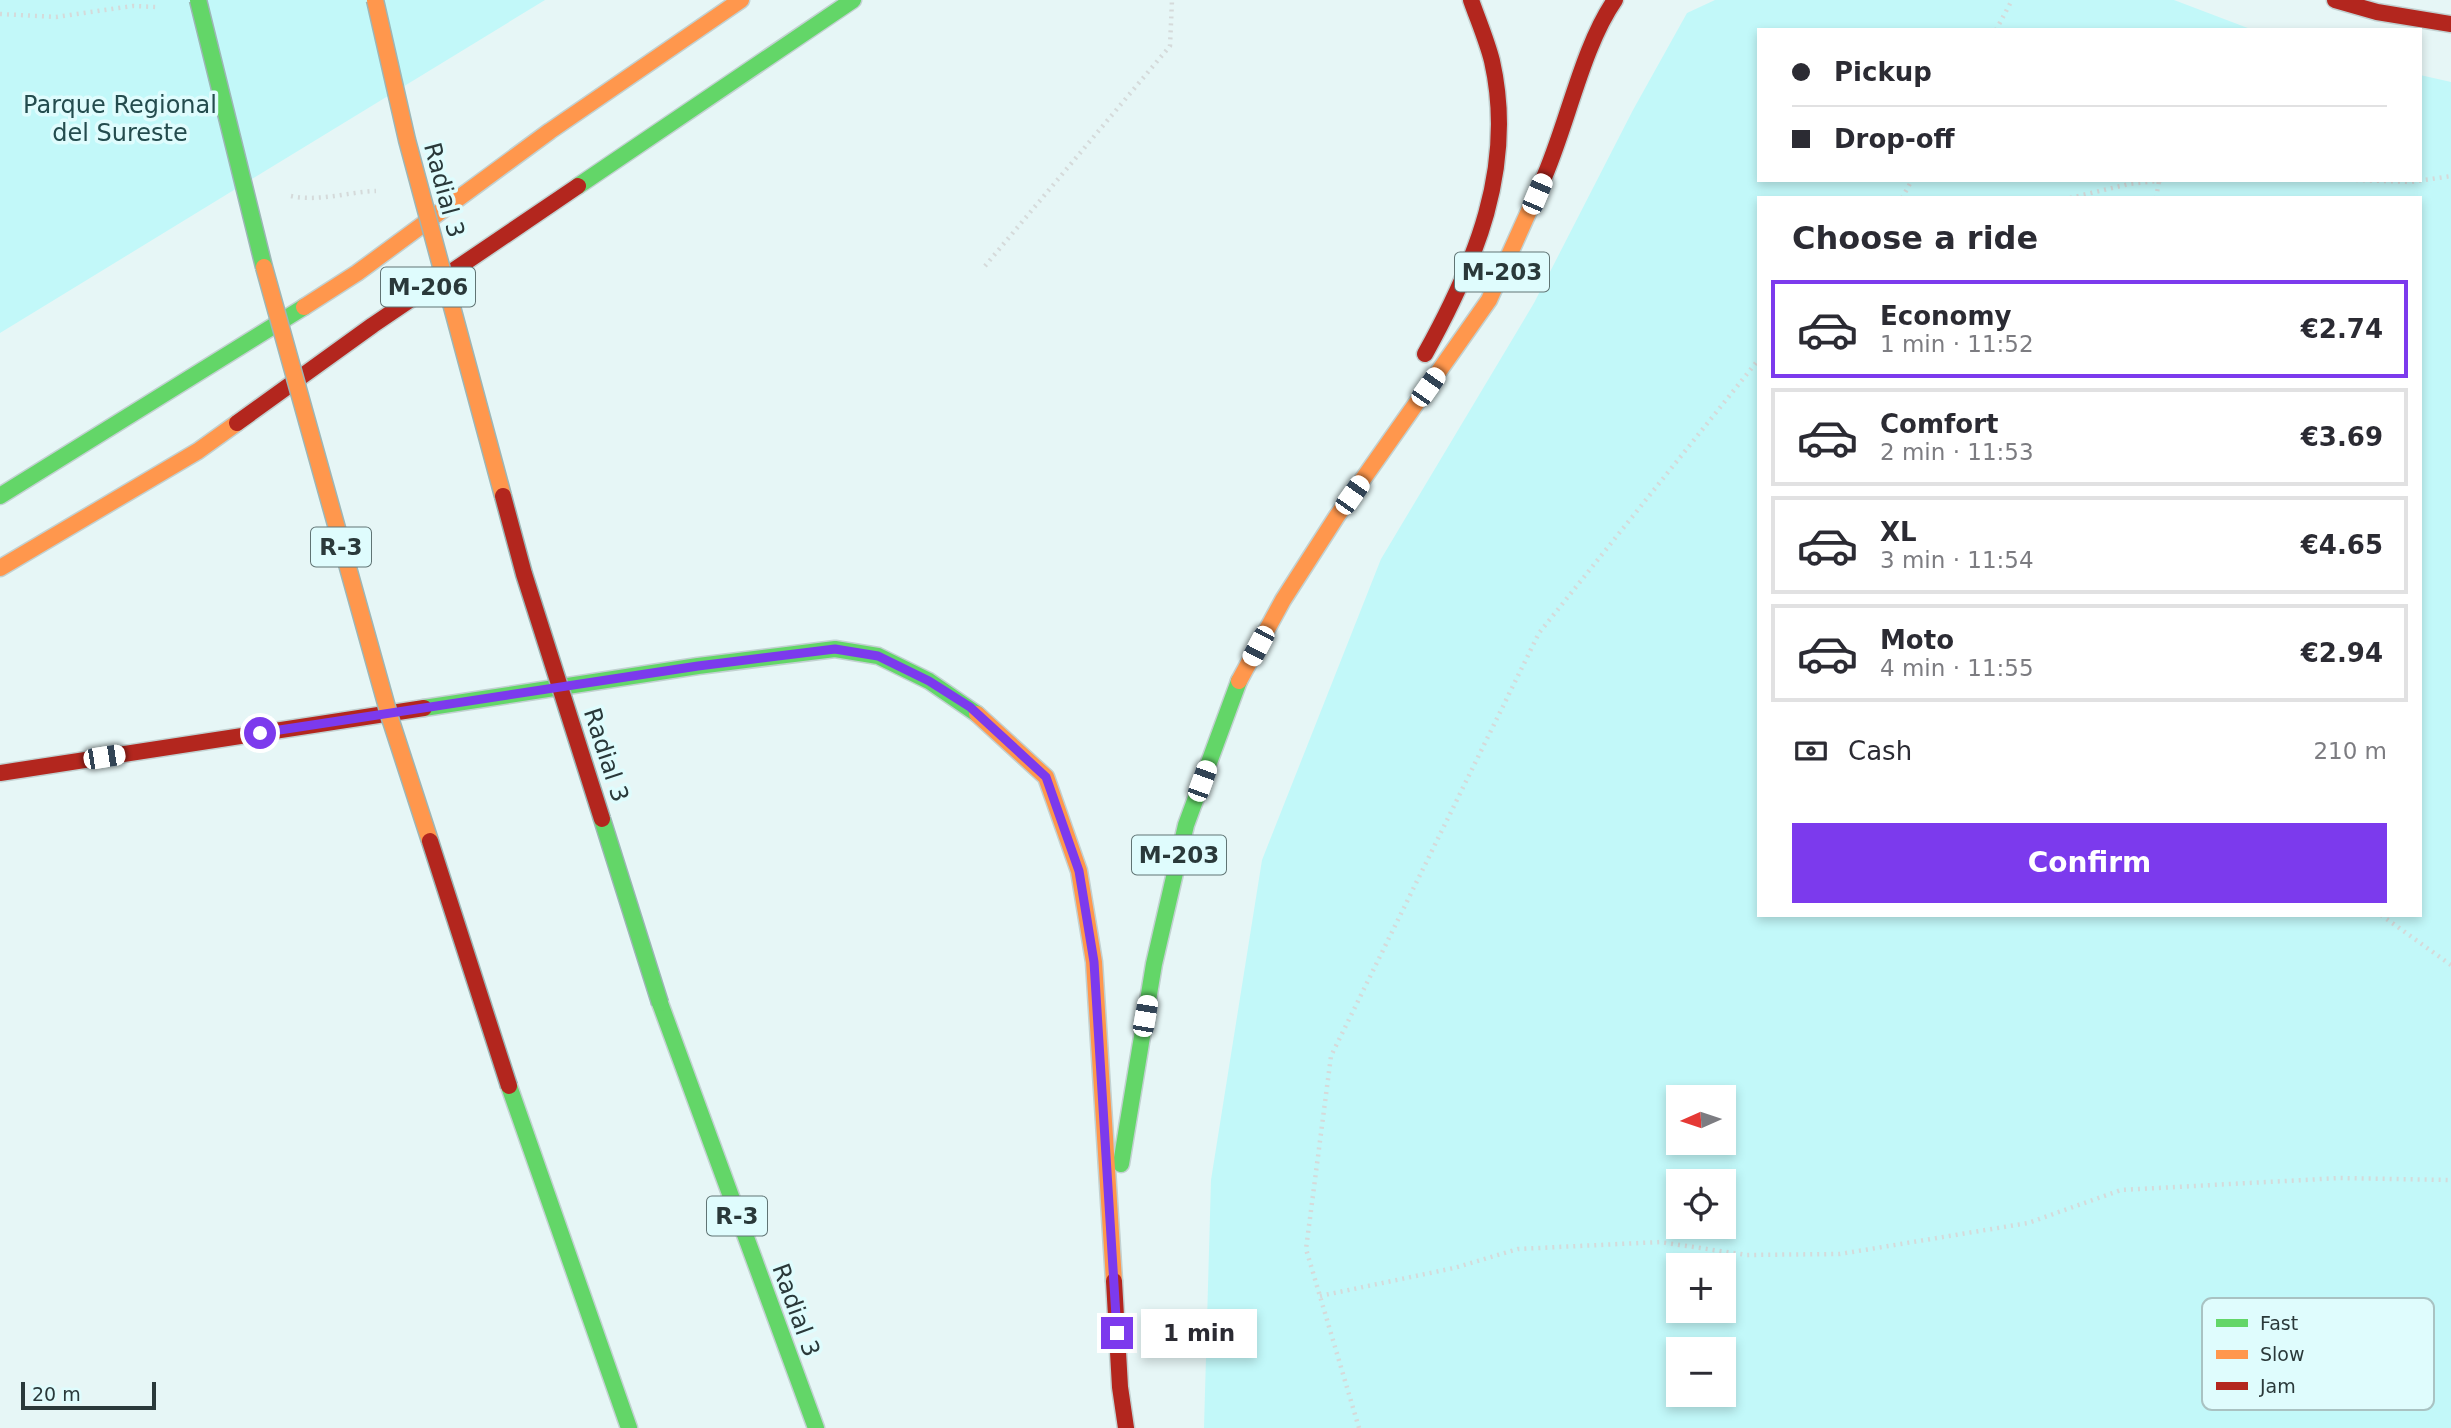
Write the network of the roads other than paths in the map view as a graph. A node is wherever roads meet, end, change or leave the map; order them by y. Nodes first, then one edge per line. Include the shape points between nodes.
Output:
1 (198, 0) edge
2 (375, 0) edge
3 (741, 0) edge
4 (853, 0) edge
5 (1471, 0) edge
6 (1615, 0) edge
7 (2335, 0) edge
8 (2451, 24) edge
9 (1420, 364) dead end
10 (1407, 388) dead end
11 (0, 496) edge
12 (1337, 516) junction
13 (0, 568) edge
14 (0, 773) edge
15 (1111, 1224) junction
16 (629, 1427) edge
17 (816, 1428) edge
18 (1126, 1428) edge

1 - 16 main road, R-3, bridge via 284,346 383,692 509,1086
2 - 17 main road, Radial 3 / R-3, bridge via 407,140 524,574 660,1003
3 - 11 main road, M-206 via 550,131 357,273
4 - 13 main road, M-206 via 373,325 198,452
5 - 9 main road, M-203 via 1492,62 1499,130 1489,212 1458,294
6 - 12 main road, M-203 via 1601,20 1558,147 1489,300
7 - 8 main road
10 - 12 main road, M-203
12 - 15 main road, M-203 via 1283,600 1233,692 1186,825 1154,964
14 - 15 main road via 745,659 835,649 878,656 970,707 1046,777 1079,871 1094,962
15 - 18 main road, M-203

